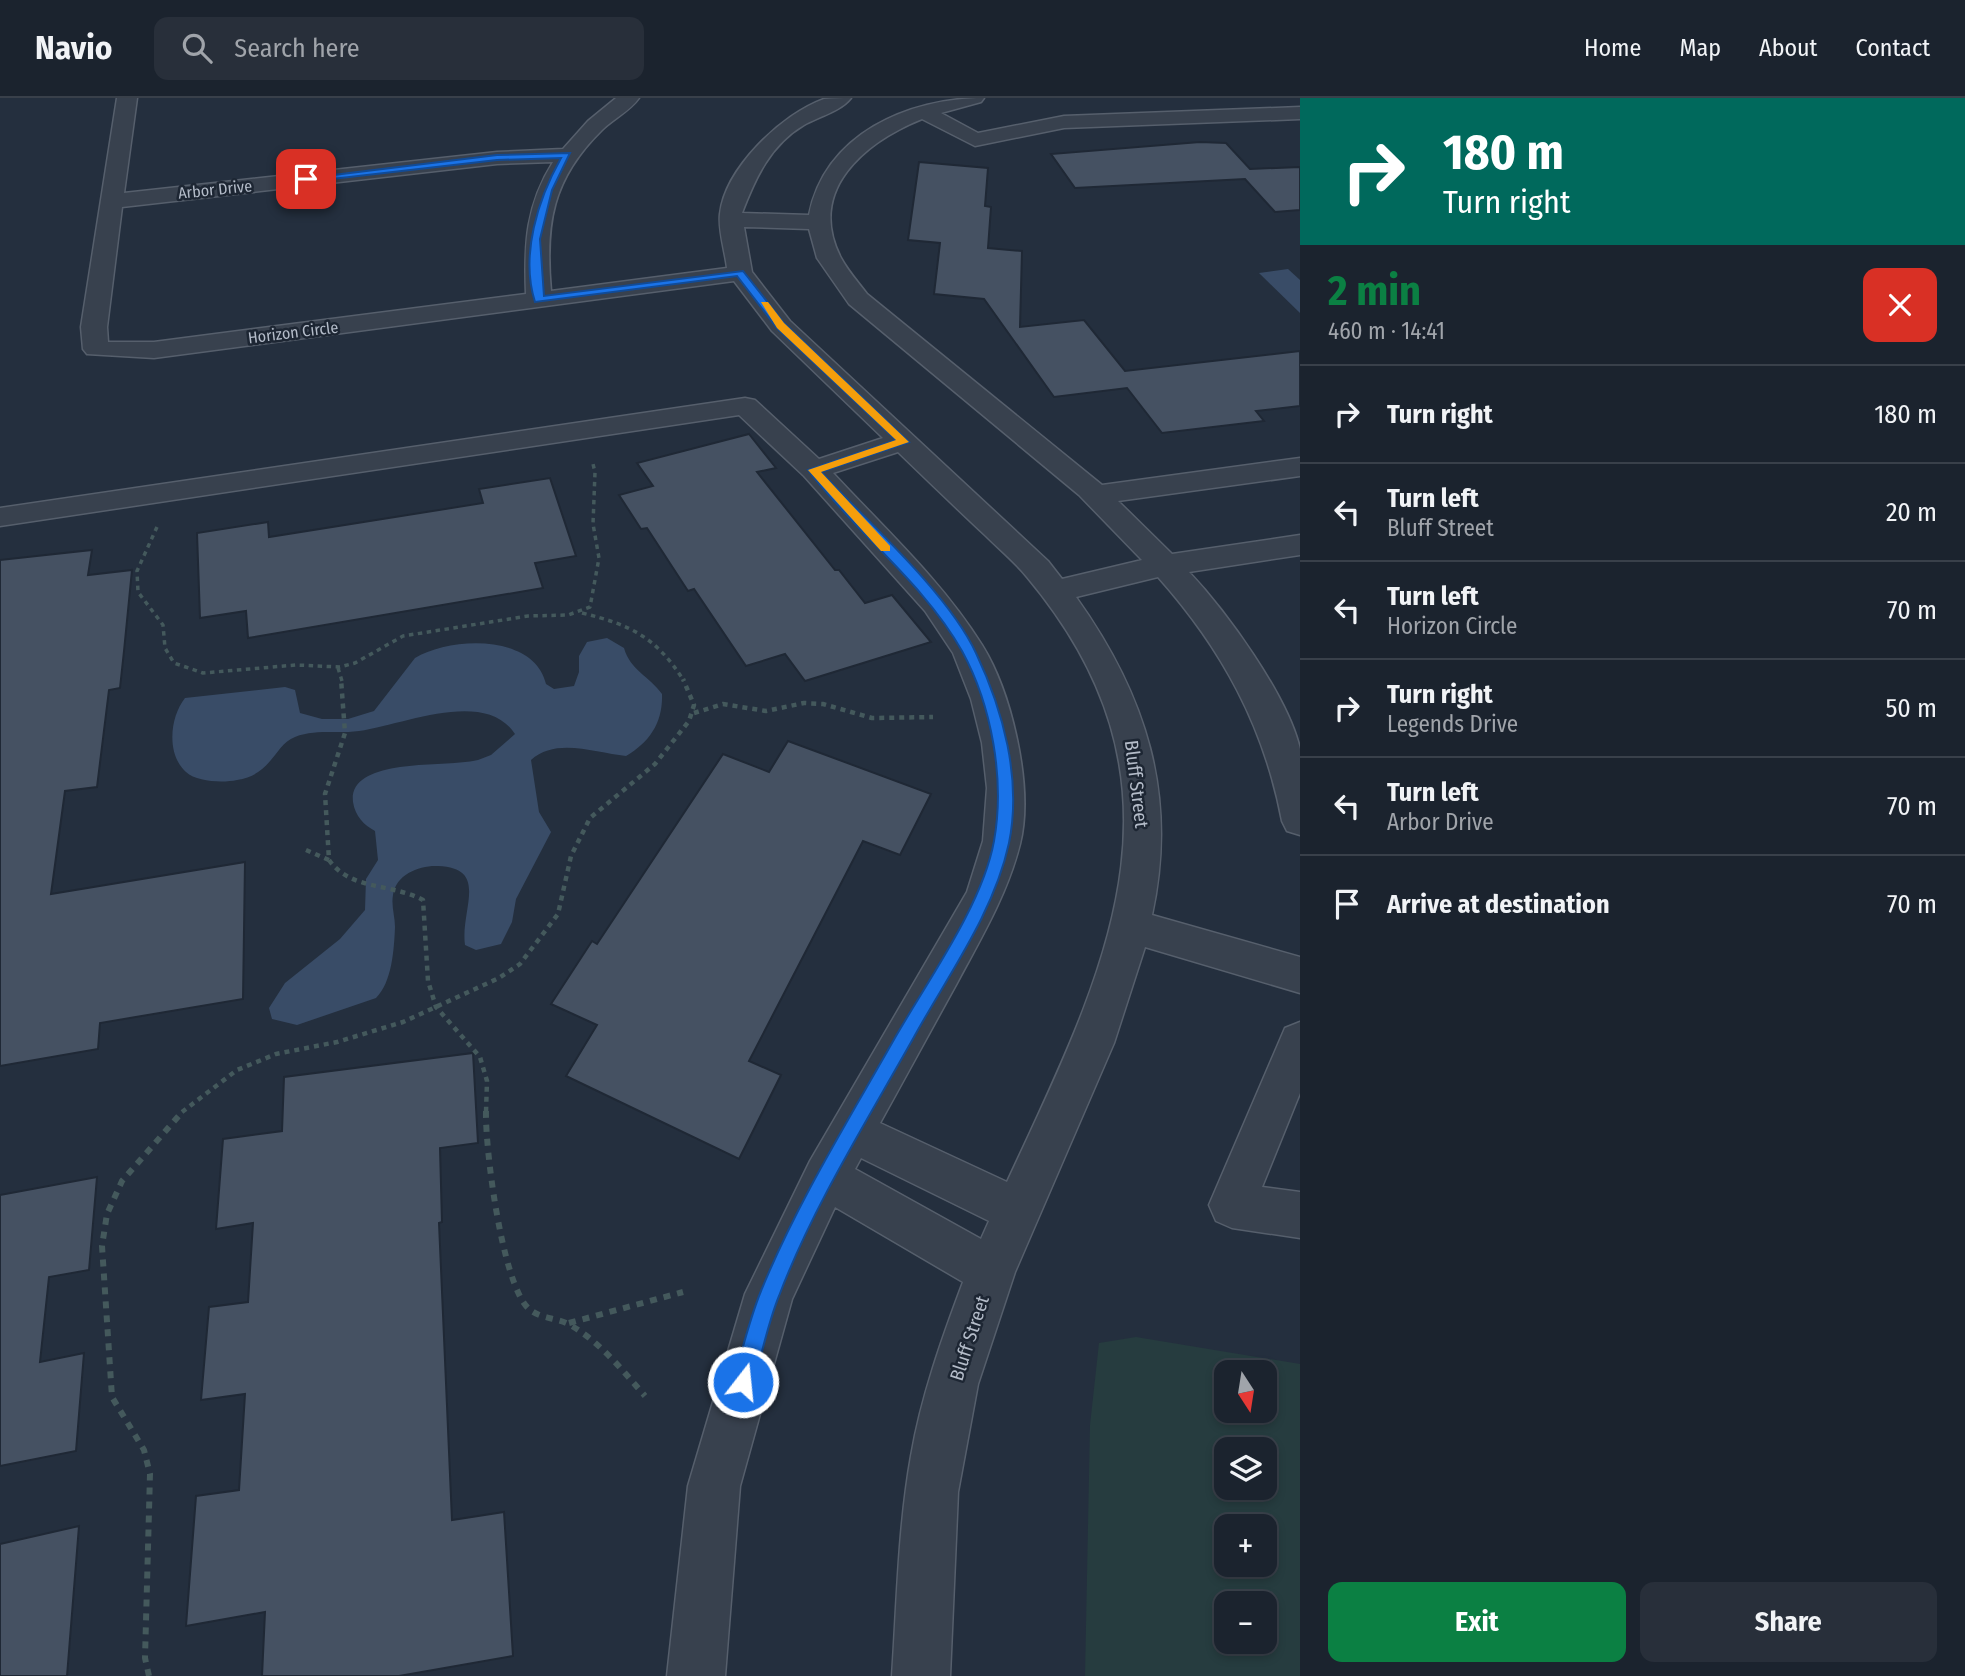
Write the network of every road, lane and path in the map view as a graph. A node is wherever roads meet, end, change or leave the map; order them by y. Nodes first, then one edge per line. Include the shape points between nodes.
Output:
1 (127, 98) edge
2 (629, 98) edge
3 (841, 98) edge
4 (974, 98) edge
5 (925, 112) junction
6 (1300, 113) edge
7 (567, 155) junction
8 (114, 201) junction
9 (732, 220) junction
10 (819, 222) junction
11 (740, 273) junction
12 (539, 300) junction
13 (904, 442) junction
14 (591, 455) dead end
15 (1300, 467) edge
16 (814, 470) junction
17 (1096, 495) junction
18 (0, 517) edge
19 (157, 520) dead end
20 (1300, 545) edge
21 (1165, 565) junction
22 (1056, 591) junction
23 (582, 613) junction
24 (338, 668) junction
25 (694, 713) junction
26 (933, 717) dead end
27 (1300, 821) edge
28 (306, 850) dead end
29 (329, 860) junction
30 (1131, 926) junction
31 (1300, 975) edge
32 (436, 1007) junction
33 (1300, 1041) edge
34 (851, 1131) junction
35 (826, 1177) junction
36 (1018, 1211) junction
37 (1300, 1215) edge
38 (991, 1271) junction
39 (683, 1292) dead end
40 (568, 1323) junction
41 (645, 1396) dead end
42 (149, 1676) edge
43 (696, 1676) edge
44 (920, 1676) edge

1 - 8 street, Horizon Circle
2 - 7 street
3 - 9 street, Bluff Street via 793,123 757,156 740,183
4 - 5 street
5 - 6 street via 975,139 1064,122
5 - 10 street via 854,148 832,176
7 - 8 street, Arbor Drive via 497,158
7 - 12 street via 548,190 536,239
8 - 12 street, Horizon Circle via 94,327 96,349 154,350
9 - 10 street
9 - 11 street, Bluff Street
10 - 17 street via 829,258 859,299
11 - 12 street, Horizon Circle
11 - 13 street, Bluff Street via 781,326
13 - 16 street
13 - 22 street, Bluff Street
14 - 23 path via 599,558 590,607
15 - 17 street
16 - 18 street via 745,406
16 - 34 street via 956,628 988,699 1000,743 1005,788 1002,841 985,895
17 - 21 street
19 - 24 path via 155,538 136,585 141,599 161,621 165,649 178,667 206,675 297,664
20 - 21 street
21 - 22 street
21 - 27 street via 1209,613 1259,695 1278,739
22 - 30 street, Bluff Street via 1093,644 1131,734 1145,819
23 - 24 path via 404,635
23 - 25 path via 615,620 650,637 689,688
24 - 29 path via 345,690 344,734 325,794
25 - 26 path via 723,704 766,710 804,703 872,718
25 - 32 path via 655,764 584,827 571,856 558,914 536,946 510,971
28 - 29 path
29 - 32 path via 343,876 413,893 423,900 423,944
30 - 31 street
30 - 36 street, Bluff Street via 1094,1038
32 - 40 path via 480,1057 487,1081 486,1122 506,1263 515,1285 530,1309 544,1318
32 - 42 path via 390,1027 276,1054 237,1070 176,1117 122,1181 107,1214 102,1263 112,1398 118,1416 148,1453 150,1474 145,1648
33 - 37 street via 1231,1205
34 - 35 street
34 - 36 street
35 - 38 street
35 - 43 street via 769,1294 714,1486
36 - 38 street, Bluff Street
38 - 44 street, Bluff Street via 952,1387 930,1497
39 - 40 path
40 - 41 path via 596,1341

